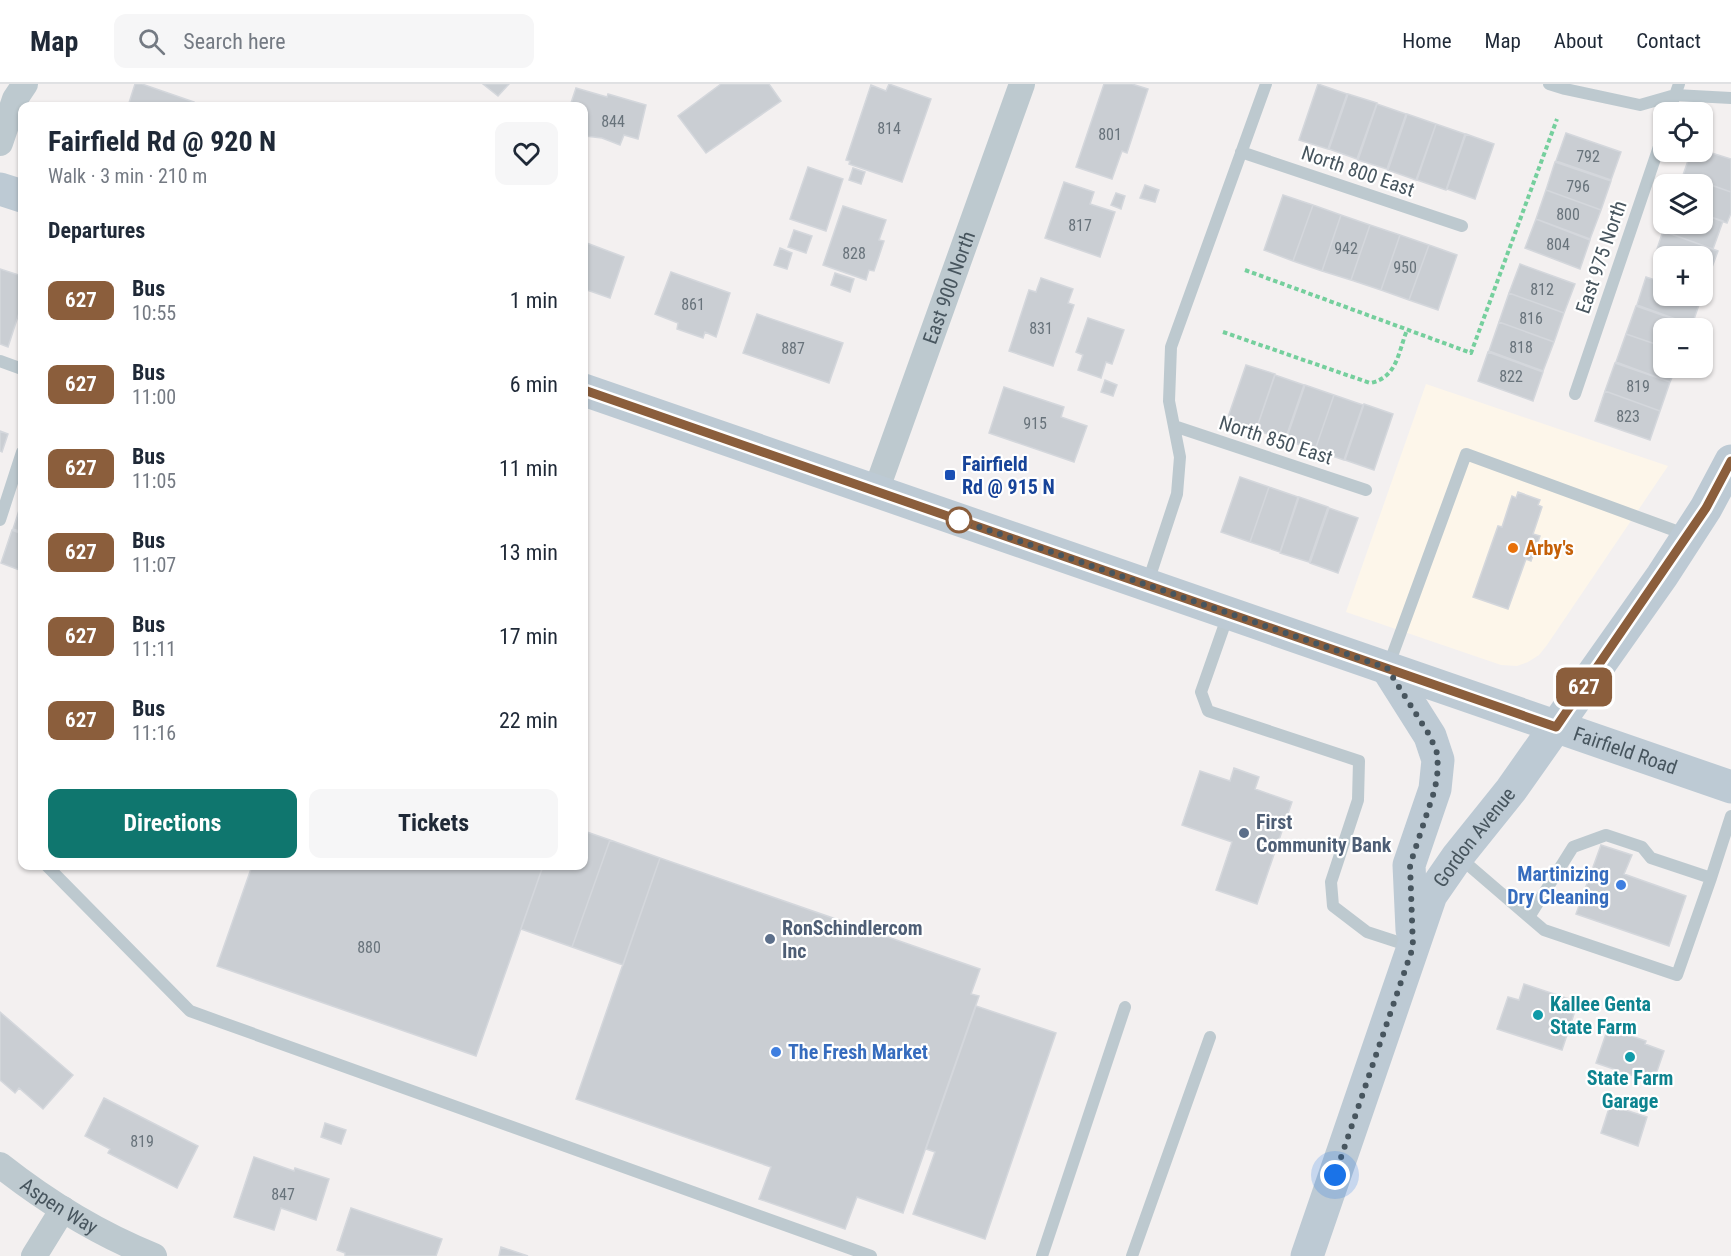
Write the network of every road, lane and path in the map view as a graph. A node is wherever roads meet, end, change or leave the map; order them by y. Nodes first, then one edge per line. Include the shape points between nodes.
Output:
1 (25, 84) edge
2 (1023, 84) edge
3 (1266, 84) edge
4 (1549, 84) edge
5 (1677, 89) edge
6 (1731, 98) edge
7 (1557, 119) dead end
8 (0, 142) edge
9 (1241, 152) junction
10 (1654, 162) edge
11 (0, 189) edge
12 (18, 195) edge
13 (1462, 226) dead end
14 (1245, 270) dead end
15 (1407, 330) junction
16 (1223, 332) dead end
17 (0, 361) edge
18 (18, 368) edge
19 (588, 391) edge
20 (1575, 394) dead end
21 (1174, 426) junction
22 (1731, 461) edge
23 (18, 464) edge
24 (1366, 490) dead end
25 (876, 491) junction
26 (0, 520) edge
27 (1688, 536) junction
28 (1147, 586) junction
29 (1228, 614) junction
30 (1387, 668) junction
31 (1556, 727) junction
32 (1731, 787) edge
33 (1731, 816) edge
34 (1458, 856) junction
35 (51, 870) edge
36 (1710, 878) junction
37 (1529, 917) junction
38 (1413, 947) junction
39 (1125, 1007) dead end
40 (1210, 1037) dead end
41 (0, 1165) edge
42 (63, 1209) junction
43 (34, 1256) edge
44 (154, 1256) edge
45 (871, 1256) edge
46 (1042, 1256) edge
47 (1132, 1256) edge
48 (1307, 1256) edge

1 - 8 street via 15,99
2 - 25 street, East 900 North
3 - 9 lane
4 - 5 lane via 1640,105
5 - 6 lane
7 - 15 path via 1471,353
9 - 13 lane, North 800 East
9 - 21 lane via 1171,347 1169,401
10 - 20 lane, East 975 North
11 - 12 main road
14 - 15 path
15 - 16 path via 1391,373 1382,381 1370,382
17 - 18 lane
19 - 25 main road, Fairfield Road
21 - 24 lane, North 850 East
21 - 28 lane via 1180,457 1177,494
22 - 27 main road, Gordon Avenue
23 - 26 lane
25 - 28 main road, Fairfield Road
27 - 30 lane via 1466,454
27 - 31 main road, Gordon Avenue
28 - 29 main road, Fairfield Road
29 - 30 main road, Fairfield Road
29 - 38 lane via 1201,692 1208,711 1359,761 1358,800 1331,882 1333,906 1367,932
30 - 31 main road, Fairfield Road
30 - 38 main road via 1430,736 1438,760 1435,789 1410,865
31 - 32 main road, Fairfield Road
31 - 34 main road, Gordon Avenue
33 - 36 lane
34 - 37 lane
34 - 38 main road, Gordon Avenue via 1431,895
35 - 45 lane via 190,1011
36 - 37 lane via 1651,858 1642,847 1606,835 1572,847
36 - 37 lane via 1677,975 1544,930
38 - 48 main road, Gordon Avenue
39 - 46 lane
40 - 47 lane
41 - 42 street, Aspen Way
42 - 43 street
42 - 44 street, Aspen Way via 126,1245

